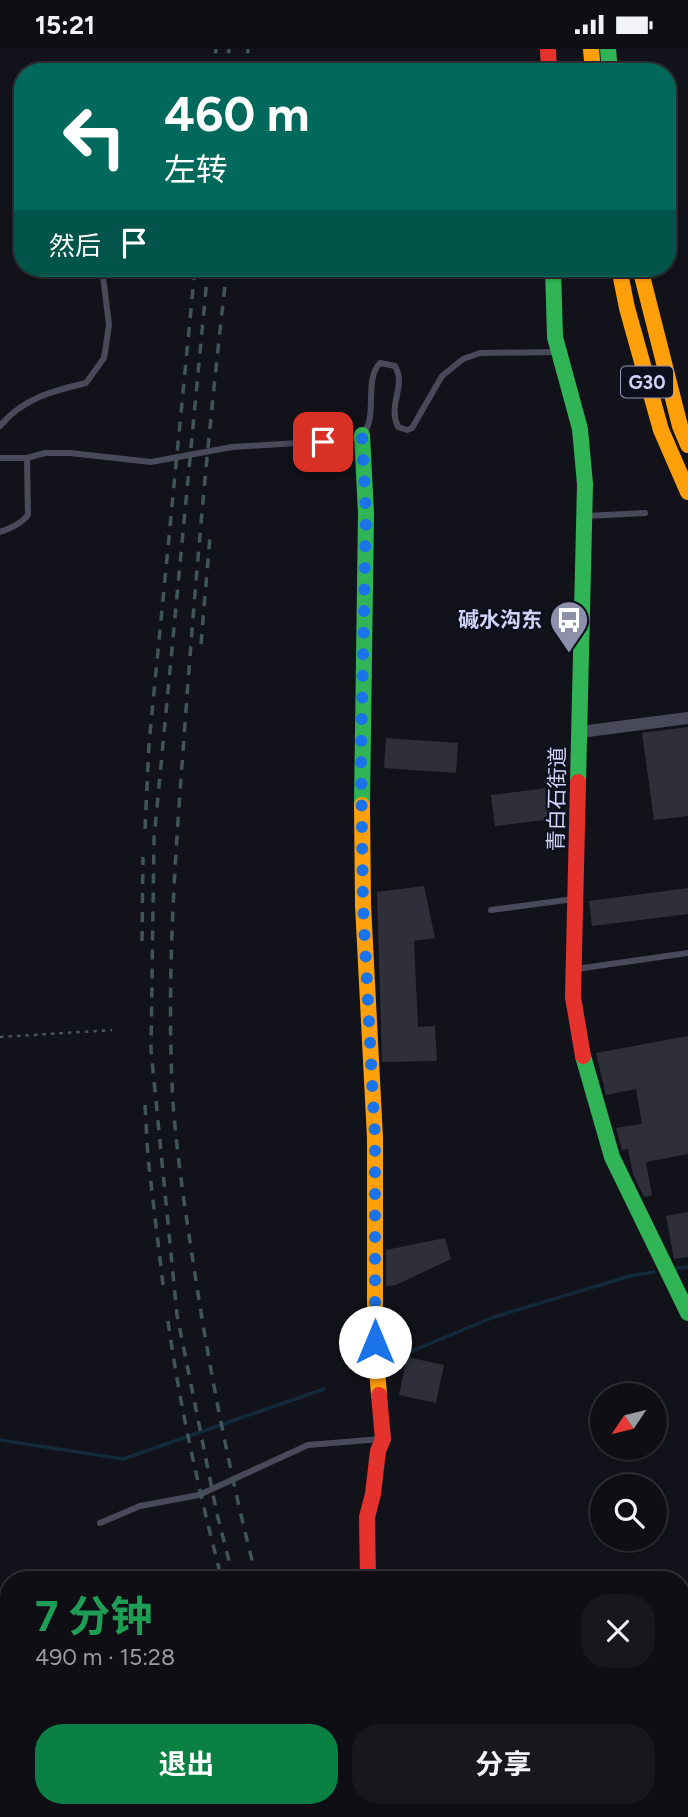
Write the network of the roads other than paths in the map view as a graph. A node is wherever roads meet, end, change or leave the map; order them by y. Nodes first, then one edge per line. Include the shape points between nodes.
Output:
1 (103, 277) edge
2 (553, 277) edge
3 (621, 277) edge
4 (642, 277) edge
5 (559, 352) junction
6 (0, 426) edge
7 (362, 435) junction
8 (688, 445) edge
9 (0, 458) edge
10 (27, 458) junction
11 (688, 492) edge
12 (645, 513) dead end
13 (584, 516) junction
14 (0, 532) edge
15 (688, 718) edge
16 (580, 732) junction
17 (576, 899) junction
18 (491, 910) dead end
19 (688, 953) edge
20 (574, 969) junction
21 (688, 1313) edge
22 (383, 1439) junction
23 (100, 1523) dead end
24 (368, 1571) edge

1 - 6 lane via 109,325 104,358 86,383 28,401
2 - 5 main road, 青白石街道
3 - 11 main road, G30 via 661,430
4 - 8 main road, G30
5 - 7 lane via 480,353 463,359 442,376 407,430 398,427 393,416 400,375 395,366 380,363 373,370 368,425
5 - 13 main road, 青白石街道 via 580,429
7 - 10 lane via 232,447 151,462 70,453
7 - 22 main road via 366,513 363,905 375,1138 375,1342
9 - 10 lane
10 - 14 lane via 28,515
12 - 13 lane
13 - 16 main road, 青白石街道
15 - 16 street
16 - 17 main road, 青白石街道
17 - 18 lane
17 - 20 main road, 青白石街道
19 - 20 lane
20 - 21 main road, 青白石街道 via 580,1045 612,1157
22 - 23 lane via 308,1445 199,1495 140,1506
22 - 24 main road via 367,1517

